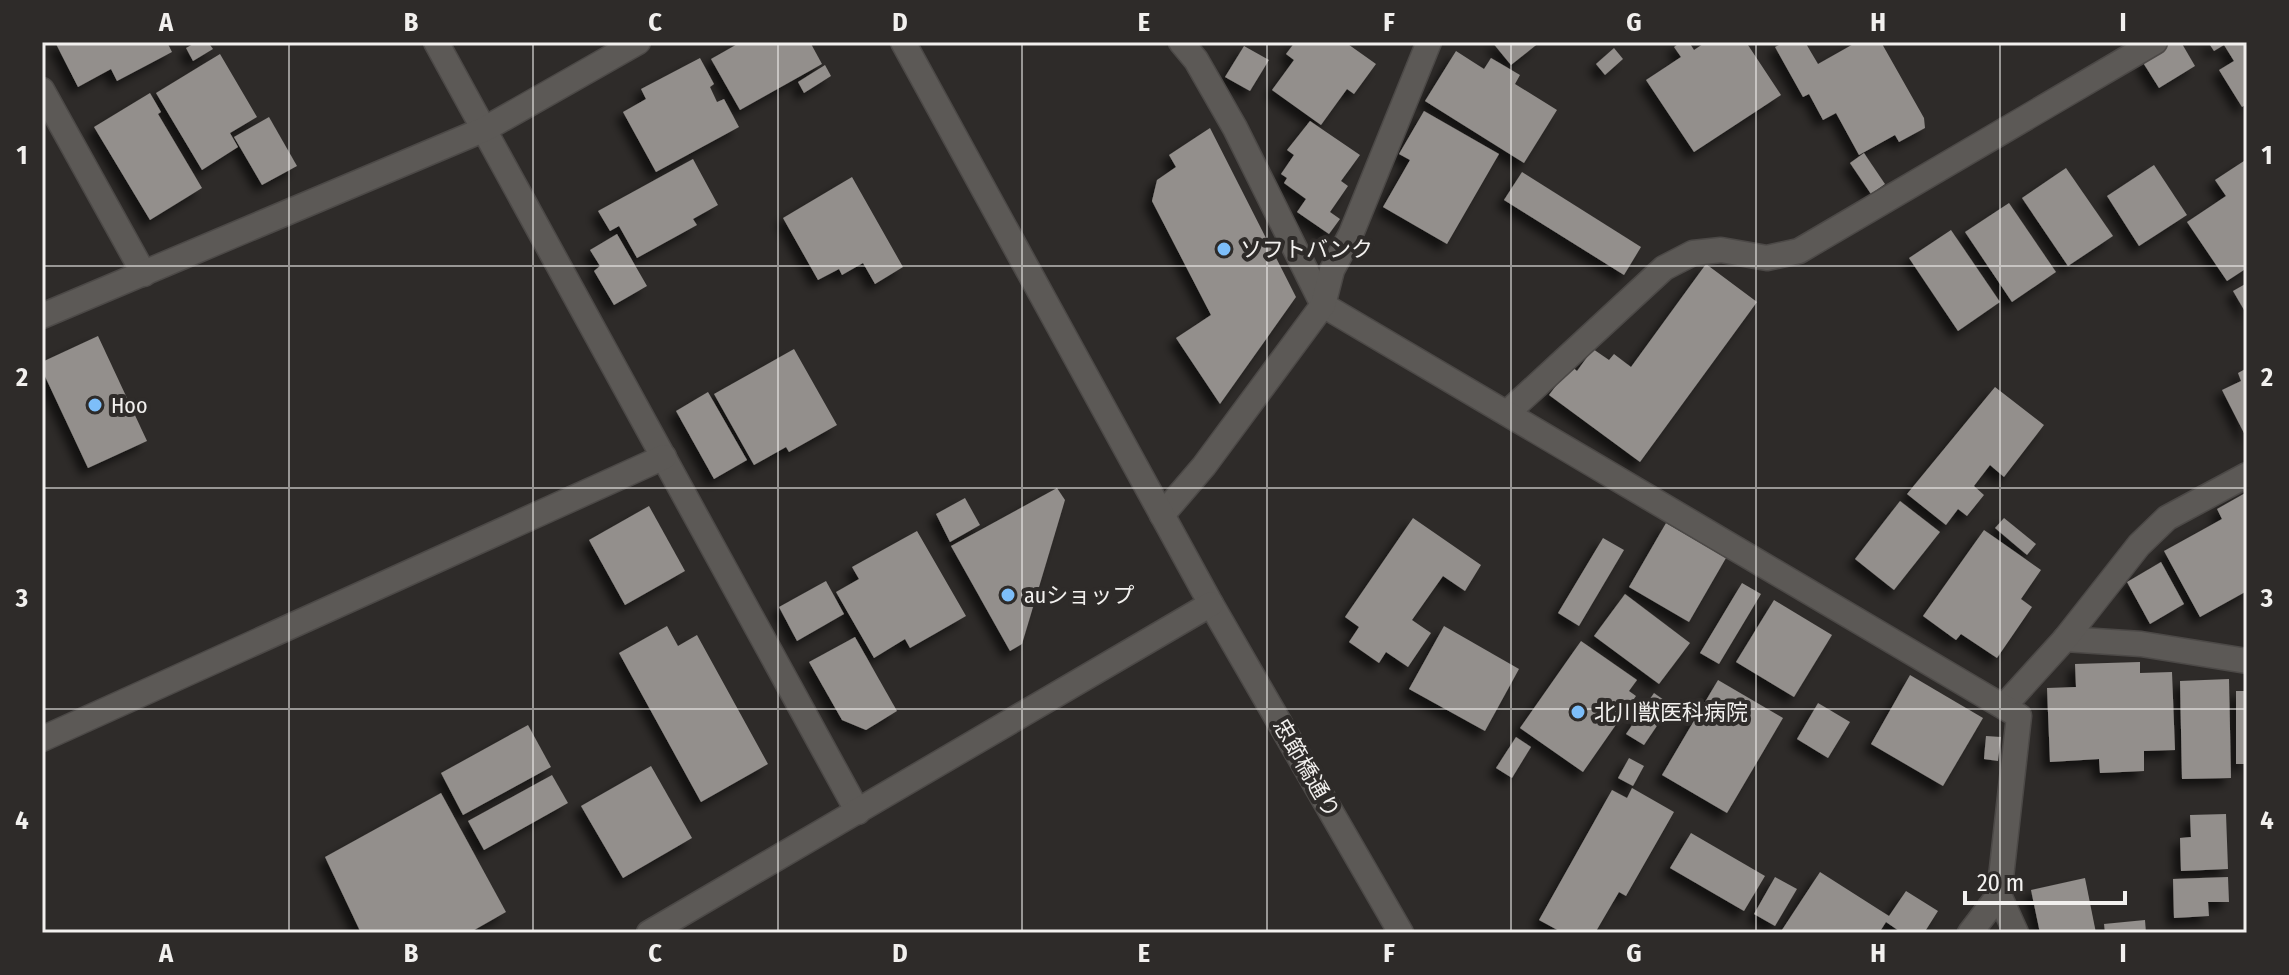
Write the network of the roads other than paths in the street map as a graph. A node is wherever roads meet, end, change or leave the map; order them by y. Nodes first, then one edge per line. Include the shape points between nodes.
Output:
1 (436, 42) edge
2 (638, 42) edge
3 (903, 42) edge
4 (1181, 42) edge
5 (1429, 42) edge
6 (2155, 42) edge
7 (42, 90) edge
8 (485, 129) junction
9 (144, 274) junction
10 (1323, 305) junction
11 (42, 316) edge
12 (1507, 413) junction
13 (664, 457) junction
14 (2247, 475) edge
15 (1162, 515) junction
16 (1211, 604) junction
17 (2065, 639) junction
18 (2247, 661) edge
19 (2005, 705) junction
20 (42, 739) edge
21 (858, 812) junction
22 (1999, 895) junction
23 (649, 933) edge
24 (1401, 933) edge
25 (1970, 933) edge
26 (2016, 933) edge

1 - 8 street
2 - 8 street
3 - 15 street, 忠節橋通り
4 - 10 street via 1235,128
5 - 10 street via 1332,270
6 - 12 street via 1799,251 1767,258 1721,250 1693,253 1664,268
7 - 9 street
8 - 9 street
8 - 13 street
9 - 11 street
10 - 12 street
10 - 15 street
12 - 19 street
13 - 20 street
13 - 21 street
14 - 17 street via 2167,518 2139,545
15 - 16 street, 忠節橋通り
16 - 21 street
16 - 24 street, 忠節橋通り
17 - 18 street via 2141,644
17 - 19 street
19 - 22 street via 2019,716
21 - 23 street
22 - 25 street
22 - 26 street

